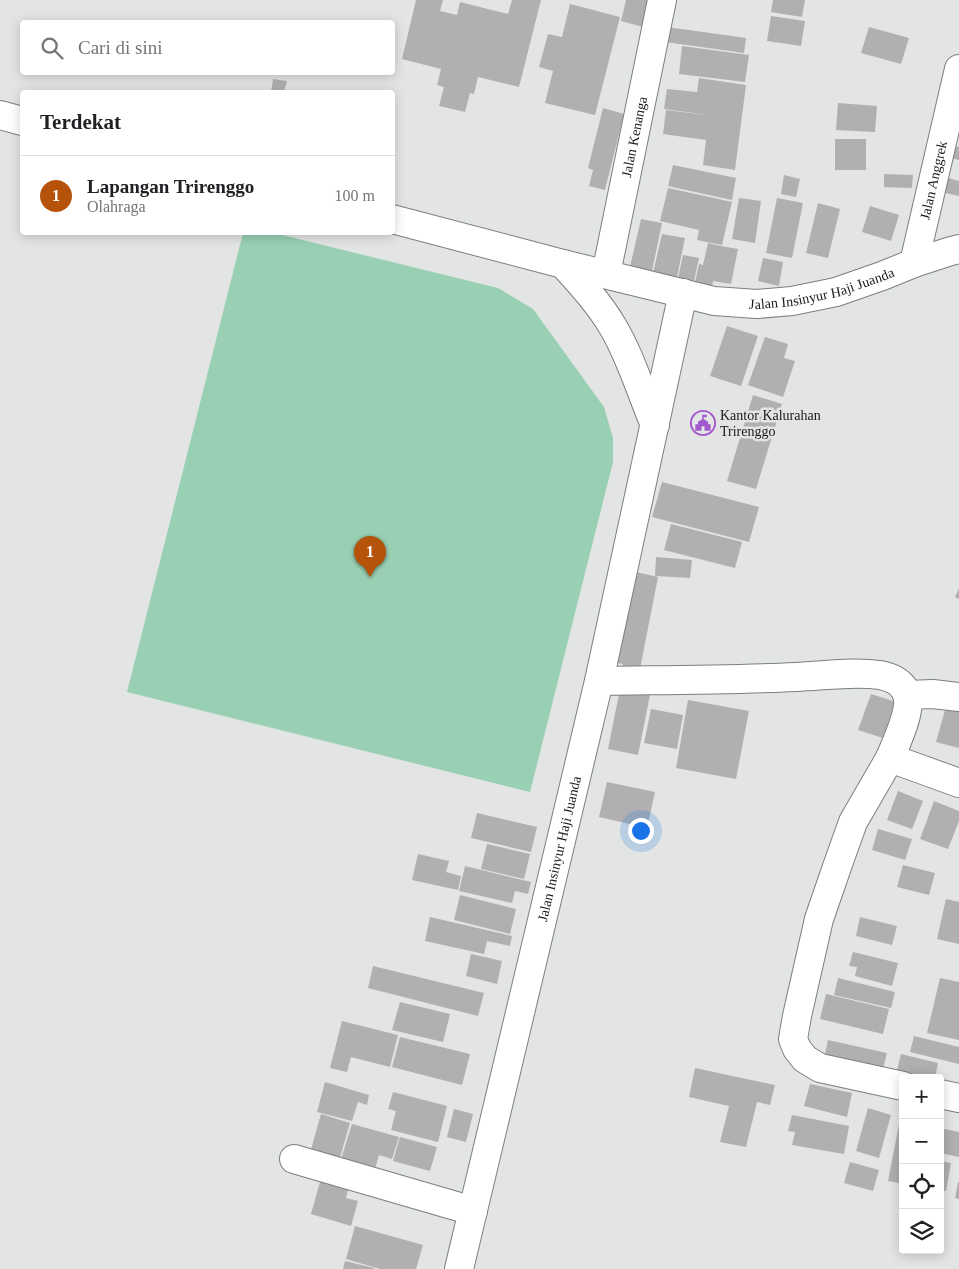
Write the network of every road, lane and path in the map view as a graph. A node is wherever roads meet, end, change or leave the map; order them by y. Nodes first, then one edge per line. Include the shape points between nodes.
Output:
1 (662, 0) edge
2 (959, 69) edge
3 (0, 115) edge
4 (20, 120) edge
5 (395, 220) edge
6 (959, 250) edge
7 (914, 263) junction
8 (563, 264) junction
9 (606, 274) junction
10 (683, 293) junction
11 (654, 426) junction
12 (599, 681) junction
13 (907, 695) junction
14 (959, 697) edge
15 (890, 758) junction
16 (959, 783) edge
17 (899, 1085) edge
18 (944, 1095) edge
19 (959, 1098) edge
20 (294, 1158) dead end
21 (473, 1212) junction
22 (460, 1269) edge

1 - 9 main road, Jalan Kenanga
2 - 7 main road, Jalan Anggrek
3 - 4 main road
5 - 8 main road, Jalan Insinyur Haji Juanda
6 - 7 main road, Jalan Insinyur Haji Juanda
7 - 10 main road, Jalan Insinyur Haji Juanda via 836,292 792,302 714,301
8 - 9 main road, Jalan Insinyur Haji Juanda
8 - 11 main road via 594,298 613,327
9 - 10 main road, Jalan Insinyur Haji Juanda
10 - 11 main road, Jalan Insinyur Haji Juanda
11 - 12 main road, Jalan Insinyur Haji Juanda
12 - 13 main road via 864,674 898,681
12 - 21 main road, Jalan Insinyur Haji Juanda
13 - 14 main road
13 - 15 main road via 906,713
15 - 16 main road
15 - 17 main road via 853,822 819,919 793,1039 805,1059 820,1068
18 - 19 main road
20 - 21 main road
21 - 22 main road, Jalan Insinyur Haji Juanda

